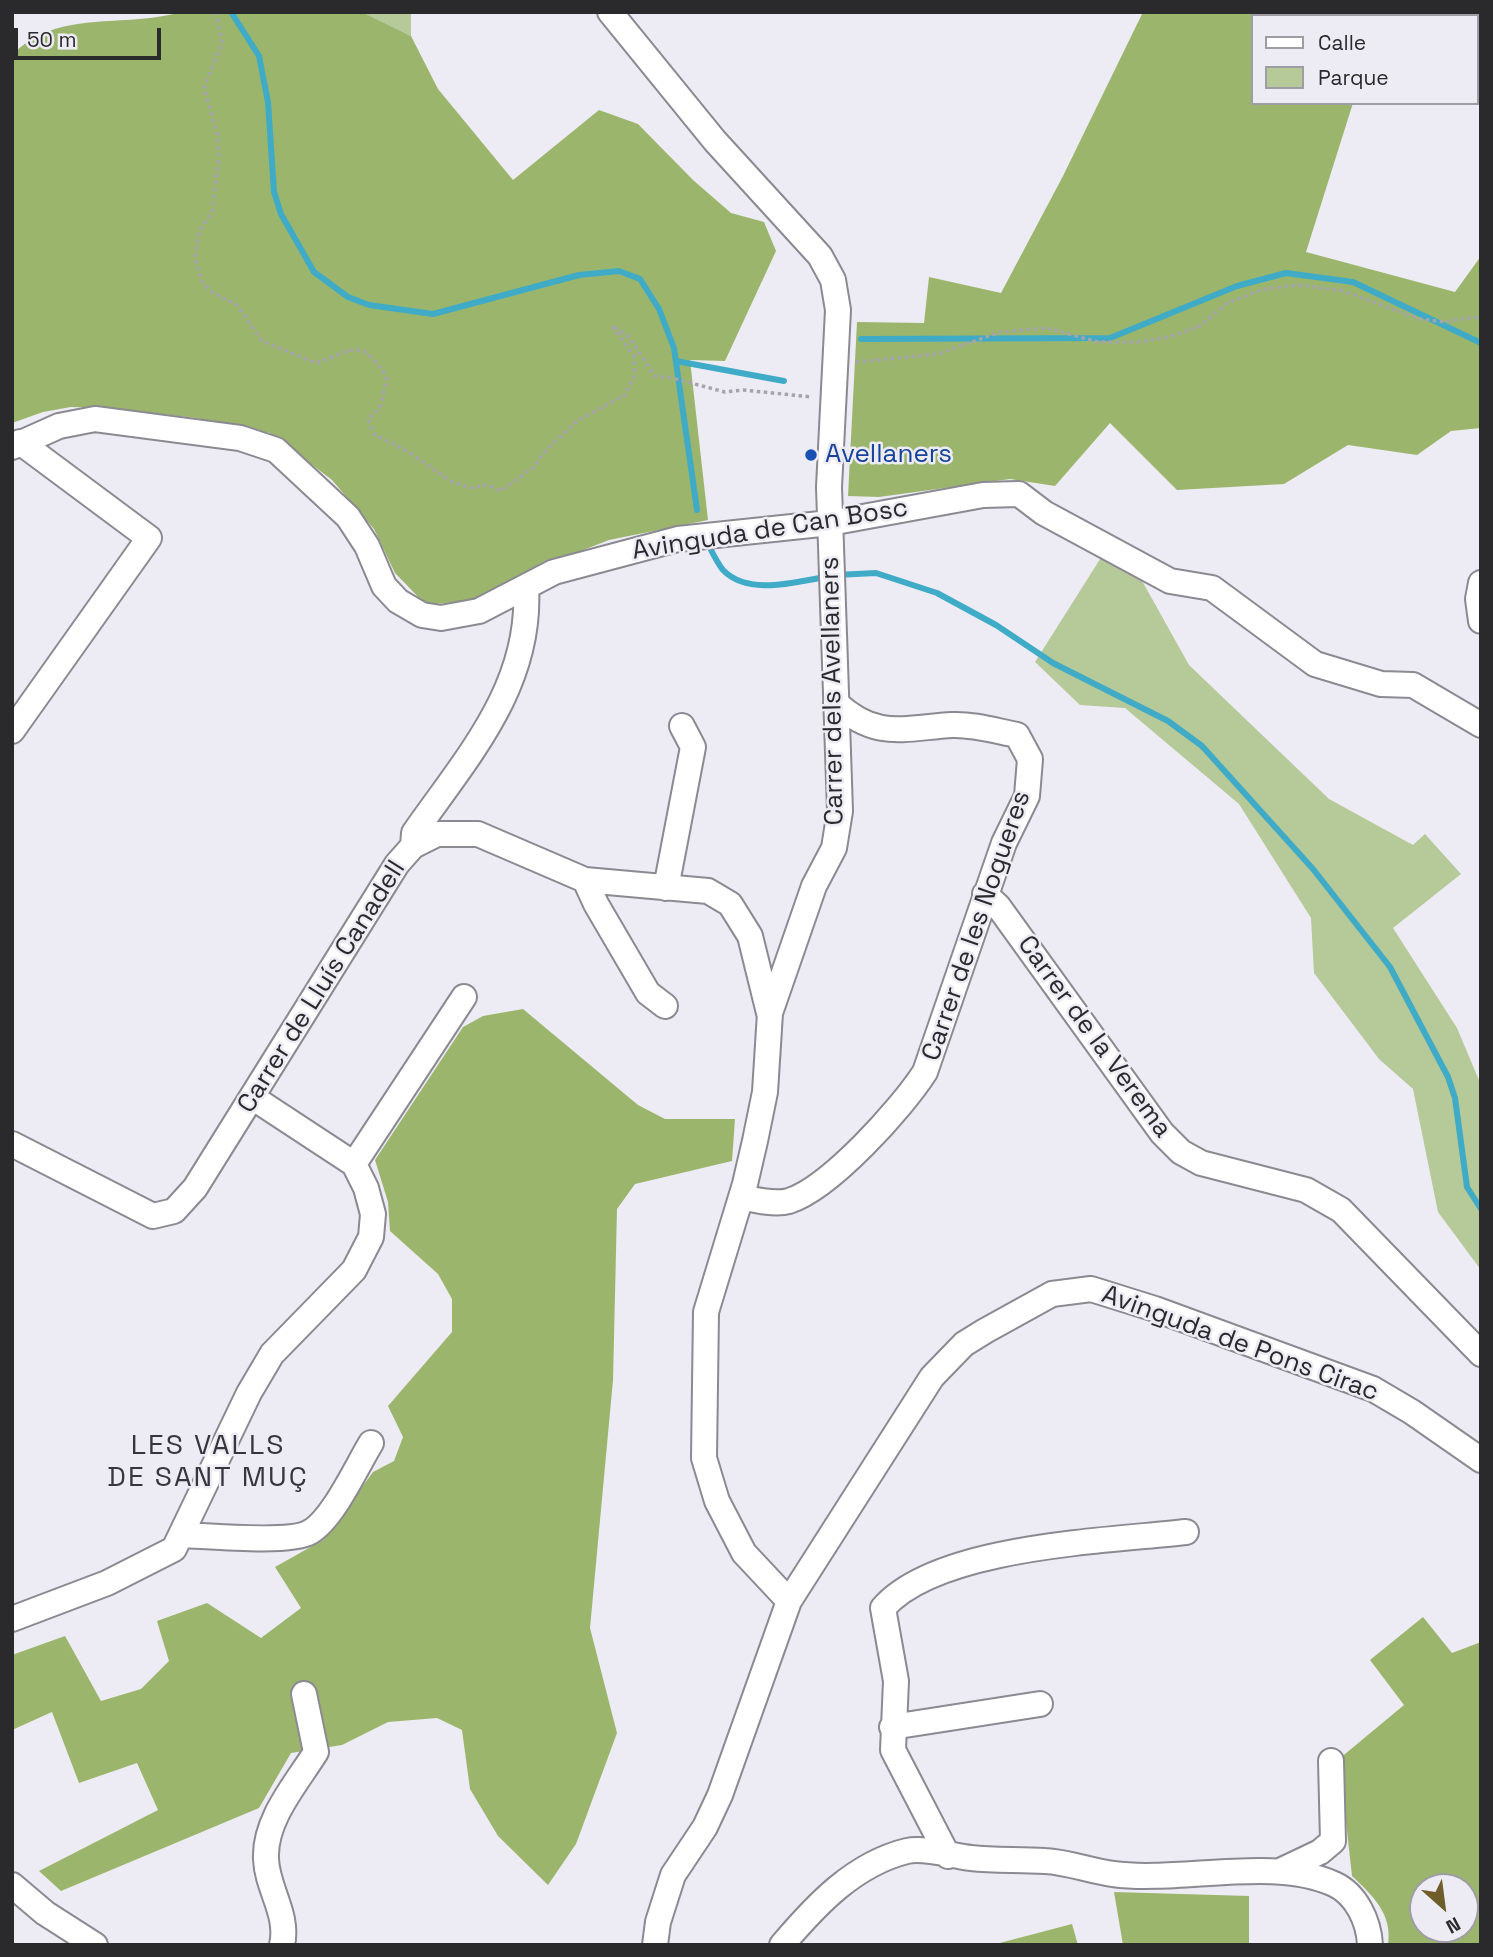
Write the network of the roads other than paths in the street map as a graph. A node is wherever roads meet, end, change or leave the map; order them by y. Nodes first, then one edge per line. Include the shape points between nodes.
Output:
1 (610, 12) edge
2 (16, 444) edge
3 (830, 523) junction
4 (1481, 583) edge
5 (526, 587) junction
6 (1481, 621) edge
7 (836, 703) junction
8 (1481, 725) edge
9 (682, 726) dead end
10 (12, 731) edge
11 (413, 846) junction
12 (585, 880) junction
13 (667, 888) junction
14 (985, 894) junction
15 (464, 997) dead end
16 (665, 1006) dead end
17 (770, 1013) junction
18 (251, 1097) junction
19 (12, 1144) edge
20 (354, 1164) junction
21 (741, 1197) junction
22 (1481, 1354) edge
23 (371, 1443) dead end
24 (1481, 1460) edge
25 (1186, 1532) dead end
26 (182, 1535) junction
27 (789, 1601) junction
28 (12, 1619) edge
29 (304, 1695) dead end
30 (1040, 1704) dead end
31 (892, 1727) junction
32 (1331, 1761) dead end
33 (948, 1856) junction
34 (1280, 1871) junction
35 (17, 1897) edge
36 (69, 1937) edge
37 (95, 1945) edge
38 (282, 1945) edge
39 (655, 1945) edge
40 (782, 1945) edge
41 (1370, 1945) edge

1 - 3 street, Carrer dels Avellaners via 707,132 820,256 833,280 838,310 831,399
2 - 5 street, Avinguda de Can Bosc via 59,426 95,419 240,439 276,450 338,505 362,537 384,586 415,612 441,618 468,614
2 - 10 street via 149,538
3 - 5 street, Avinguda de Can Bosc via 678,539 564,569
3 - 7 street, Carrer dels Avellaners
3 - 8 street, Avinguda de Can Bosc via 983,495 1019,494 1044,513 1170,581 1212,588 1315,664 1381,684 1413,685
4 - 6 street
5 - 11 street via 524,629 506,694 483,737 414,833
7 - 14 street, Carrer de les Nogueres via 854,720 881,730 954,724 1017,734 1030,759 1027,796
7 - 17 street, Carrer dels Avellaners via 840,811 834,848 814,886
9 - 13 street via 693,747
11 - 12 street, Carrer de Lluís Canadell via 437,834 478,834
11 - 18 street, Carrer de Lluís Canadell via 397,864
12 - 13 street, Carrer de Lluís Canadell
12 - 16 street via 648,993
13 - 17 street, Carrer de Lluís Canadell via 708,891 730,904 750,936
14 - 21 street, Carrer de les Nogueres via 925,1072 914,1090 890,1119 816,1187 788,1202
14 - 22 street, Carrer de la Verema via 1162,1133 1181,1152 1216,1168 1306,1190 1341,1210
15 - 20 street
17 - 21 street, Carrer dels Avellaners via 765,1092
18 - 19 street, Carrer de Lluís Canadell via 195,1188 174,1211 153,1216
18 - 20 street
20 - 26 street via 373,1214 371,1237 354,1270 272,1354
21 - 27 street, Carrer dels Avellaners via 706,1312 704,1458 717,1502 744,1553
23 - 26 street via 324,1520 310,1533 287,1537
24 - 27 street, Avinguda de Pons Cirac via 1373,1390 1091,1289 1052,1294 964,1344 932,1377
25 - 31 street via 1042,1548 972,1562 894,1595 883,1608 896,1681
26 - 28 street via 174,1549 137,1570
27 - 39 street, Avinguda de Pons Cirac via 720,1795 673,1875
29 - 38 street via 316,1752 268,1831 266,1861 282,1913
30 - 31 street
31 - 33 street via 893,1751
32 - 34 street via 1333,1840 1320,1852
33 - 34 street via 1047,1861 1114,1874
33 - 40 street via 910,1851 870,1866 821,1899
34 - 41 street via 1343,1889 1357,1904
35 - 36 street
36 - 37 street

